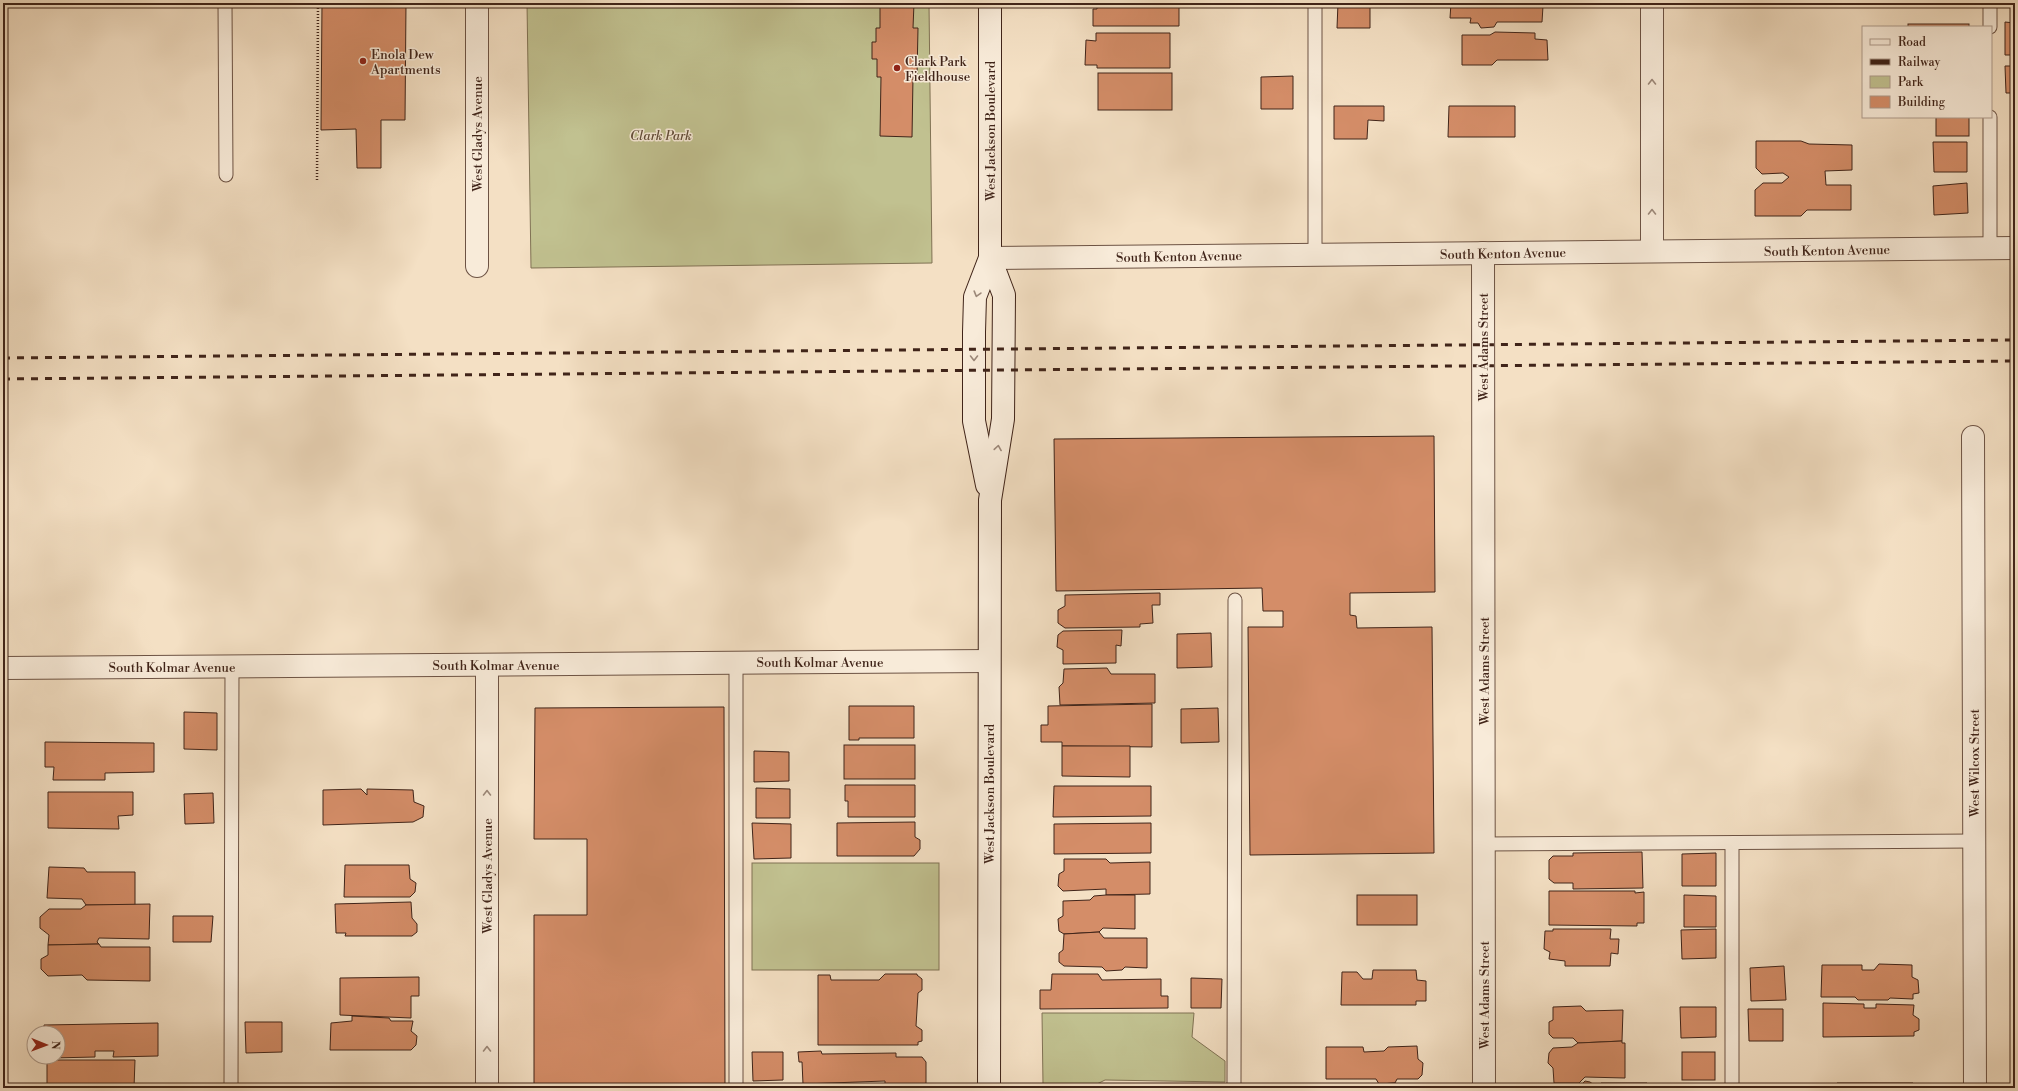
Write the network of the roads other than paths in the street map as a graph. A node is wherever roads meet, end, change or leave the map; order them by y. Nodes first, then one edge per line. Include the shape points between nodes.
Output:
1 (225, 3) edge
2 (477, 3) edge
3 (990, 3) edge
4 (1315, 3) edge
5 (1652, 3) edge
6 (1990, 3) edge
7 (1990, 26) edge
8 (1990, 118) edge
9 (226, 175) dead end
10 (1990, 248) junction
11 (2015, 248) edge
12 (1652, 252) junction
13 (1483, 253) junction
14 (1315, 255) junction
15 (990, 258) junction
16 (477, 266) dead end
17 (1973, 437) dead end
18 (990, 500) junction
19 (1235, 600) dead end
20 (989, 661) junction
21 (736, 662) junction
22 (487, 665) junction
23 (232, 666) junction
24 (3, 668) edge
25 (1974, 841) junction
26 (1732, 843) junction
27 (1484, 844) junction
28 (231, 1088) edge
29 (486, 1088) edge
30 (736, 1088) edge
31 (989, 1088) edge
32 (1234, 1088) edge
33 (1484, 1088) edge
34 (1732, 1088) edge
35 (1975, 1088) edge

1 - 9 lane
2 - 16 street, West Gladys Avenue
3 - 15 street, West Jackson Boulevard
4 - 14 lane
12 -> 5 street
6 - 7 lane
8 - 10 lane
10 - 11 street, South Kenton Avenue
10 - 12 street, South Kenton Avenue
12 - 13 street, South Kenton Avenue
13 - 14 street, South Kenton Avenue
13 - 27 street, West Adams Street
14 - 15 street, South Kenton Avenue
18 -> 15 street, West Jackson Boulevard via 1003,419 1004,330 1004,295
15 -> 18 street, West Jackson Boulevard via 975,297 974,332 974,421
17 - 25 street, West Wilcox Street
18 - 20 street, West Jackson Boulevard
19 - 32 lane
20 - 21 street, South Kolmar Avenue
20 - 31 street, West Jackson Boulevard
21 - 22 street, South Kolmar Avenue
21 - 30 lane
22 - 23 street, South Kolmar Avenue
29 -> 22 street, West Gladys Avenue
23 - 24 street, South Kolmar Avenue
23 - 28 lane
25 - 26 lane
25 - 35 street, West Wilcox Street
26 - 27 lane
26 - 34 lane
27 - 33 street, West Adams Street

